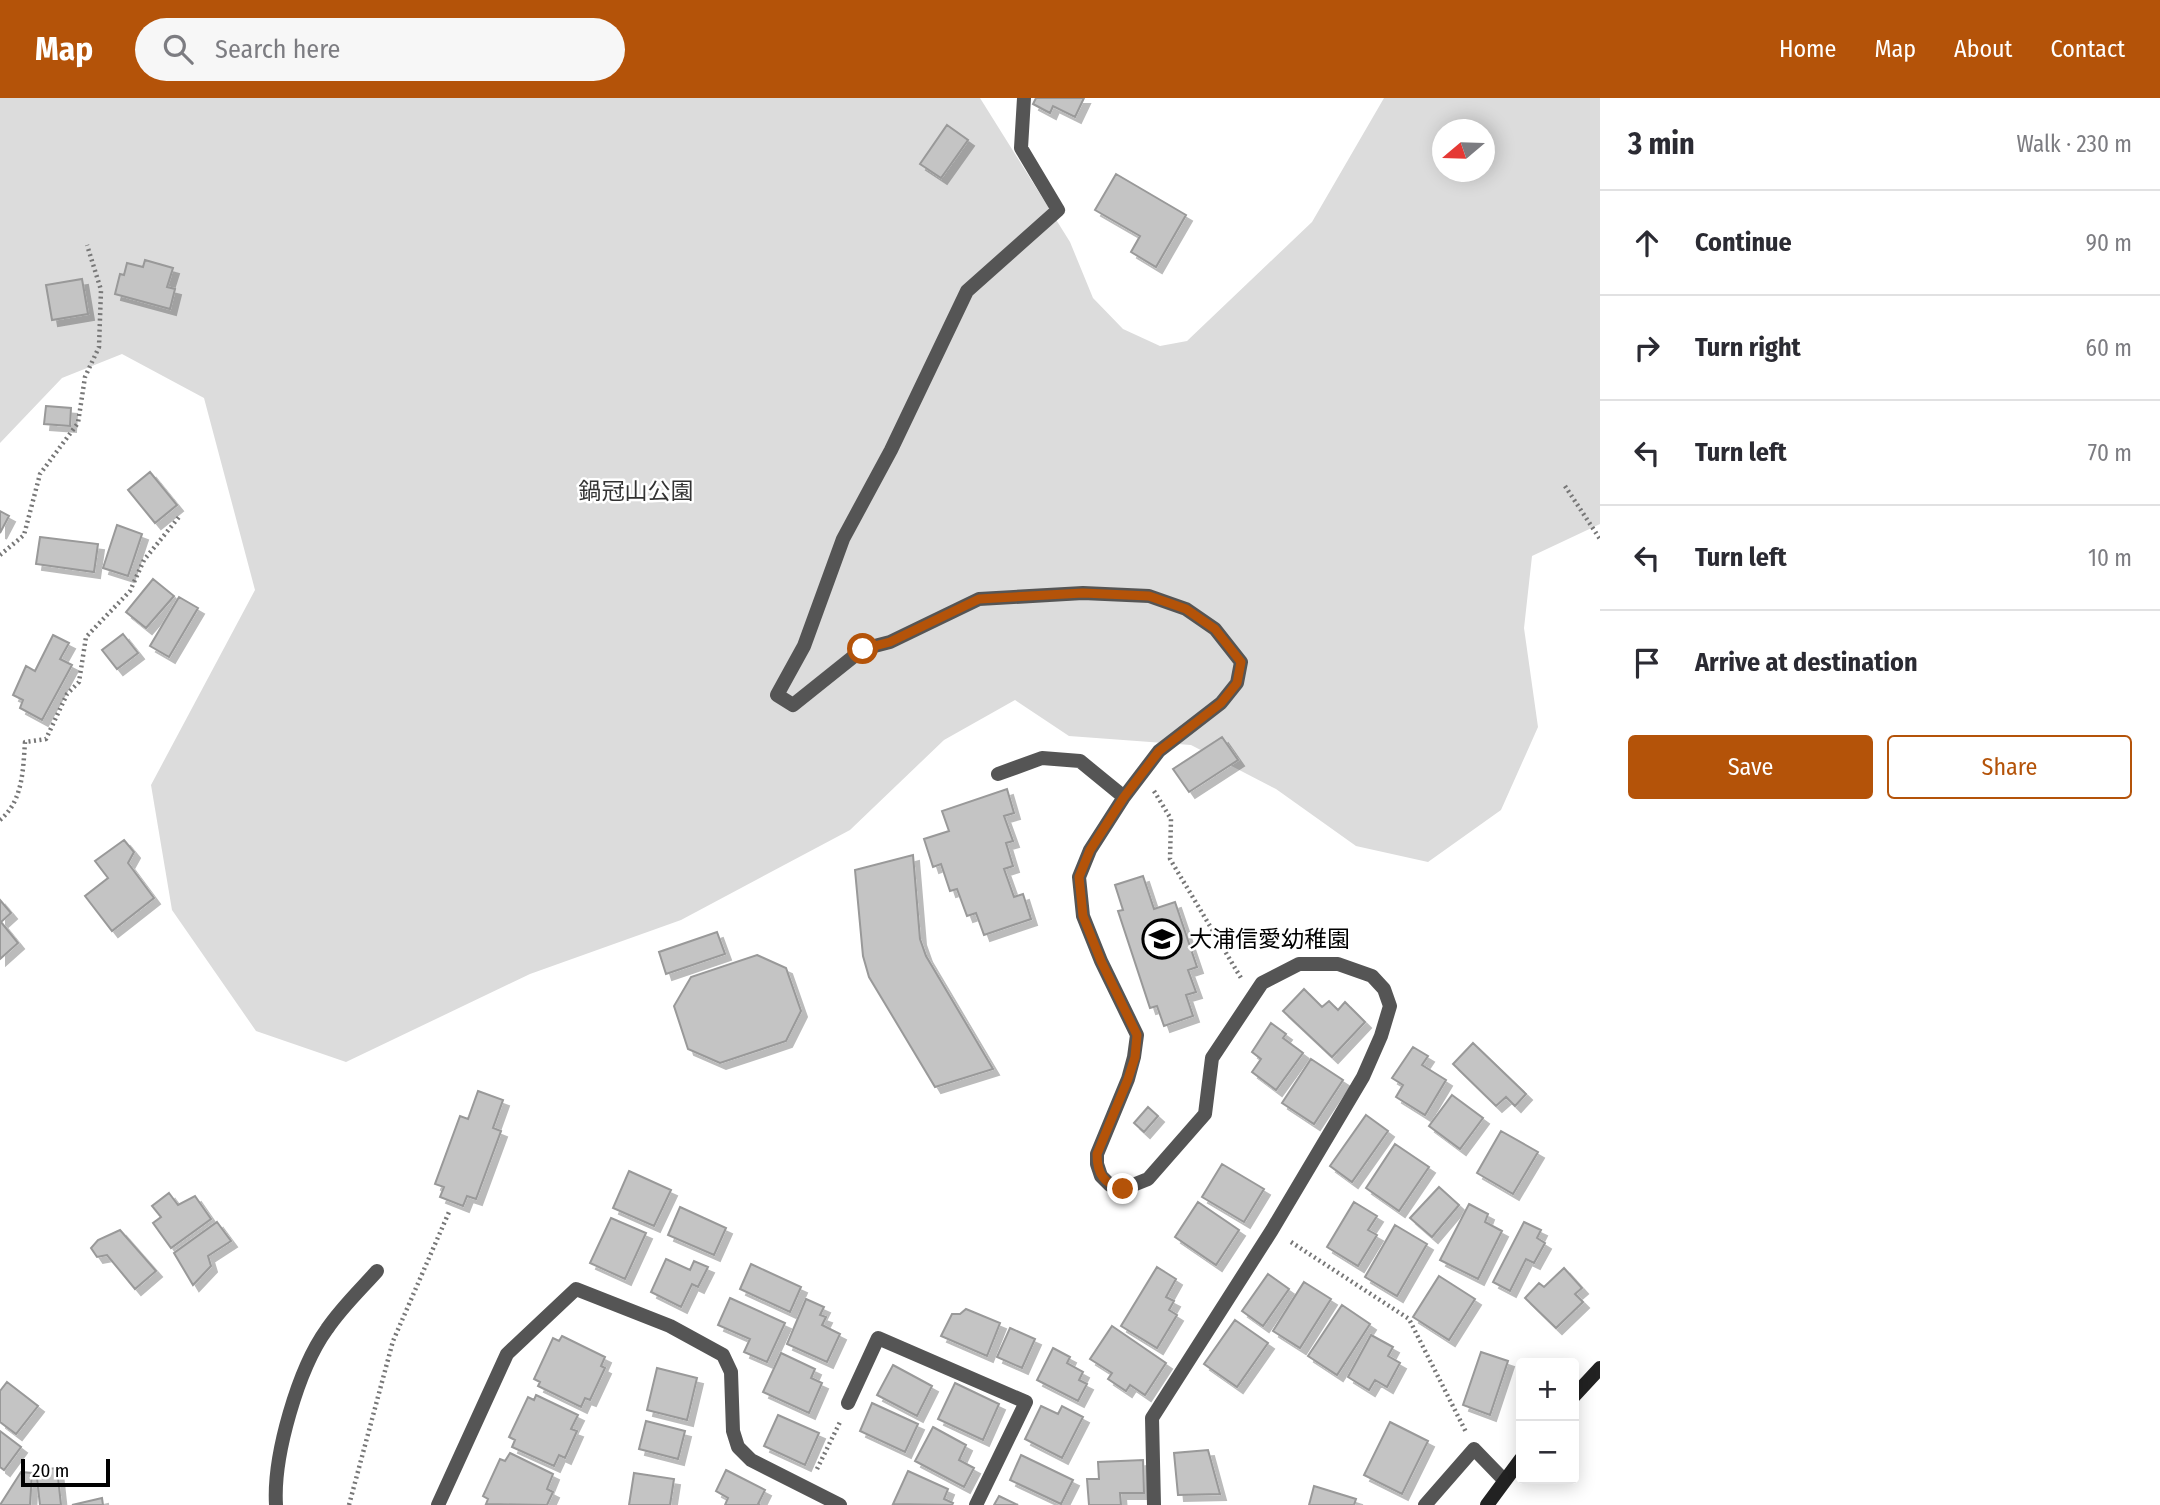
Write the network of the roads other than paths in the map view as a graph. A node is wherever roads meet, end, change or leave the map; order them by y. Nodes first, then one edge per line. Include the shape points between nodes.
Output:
1 (1024, 98) edge
2 (998, 774) dead end
3 (1124, 797) junction
4 (377, 1271) dead end
5 (1600, 1368) edge
6 (1579, 1391) edge
7 (848, 1403) road end
8 (1516, 1465) edge
9 (1504, 1480) junction
10 (276, 1505) edge
11 (438, 1505) edge
12 (840, 1505) edge
13 (976, 1505) edge
14 (1154, 1505) edge
15 (1424, 1505) edge
16 (1487, 1505) edge

1 - 3 street via 1021,148 1058,210 967,292 843,539 804,646 777,695 793,705 863,649 890,642 979,599 1083,593 1149,596 1186,609 1215,629 1241,662 1237,683 1221,703 1159,751
2 - 3 street via 1042,758 1080,761
3 - 14 street via 1090,850 1079,877 1083,916 1137,1035 1128,1079 1097,1154 1101,1176 1110,1185 1123,1189 1148,1179 1205,1114 1212,1058 1262,983 1299,964 1338,964 1372,976 1384,989 1390,1006 1363,1077 1152,1418
4 - 10 street via 326,1329 312,1353 281,1448
5 - 6 street
7 - 13 street via 878,1338 1026,1402
8 - 9 street
9 - 15 street via 1474,1449
9 - 16 street
11 - 12 street via 507,1354 576,1289 670,1326 723,1355 731,1372 738,1447 751,1460

